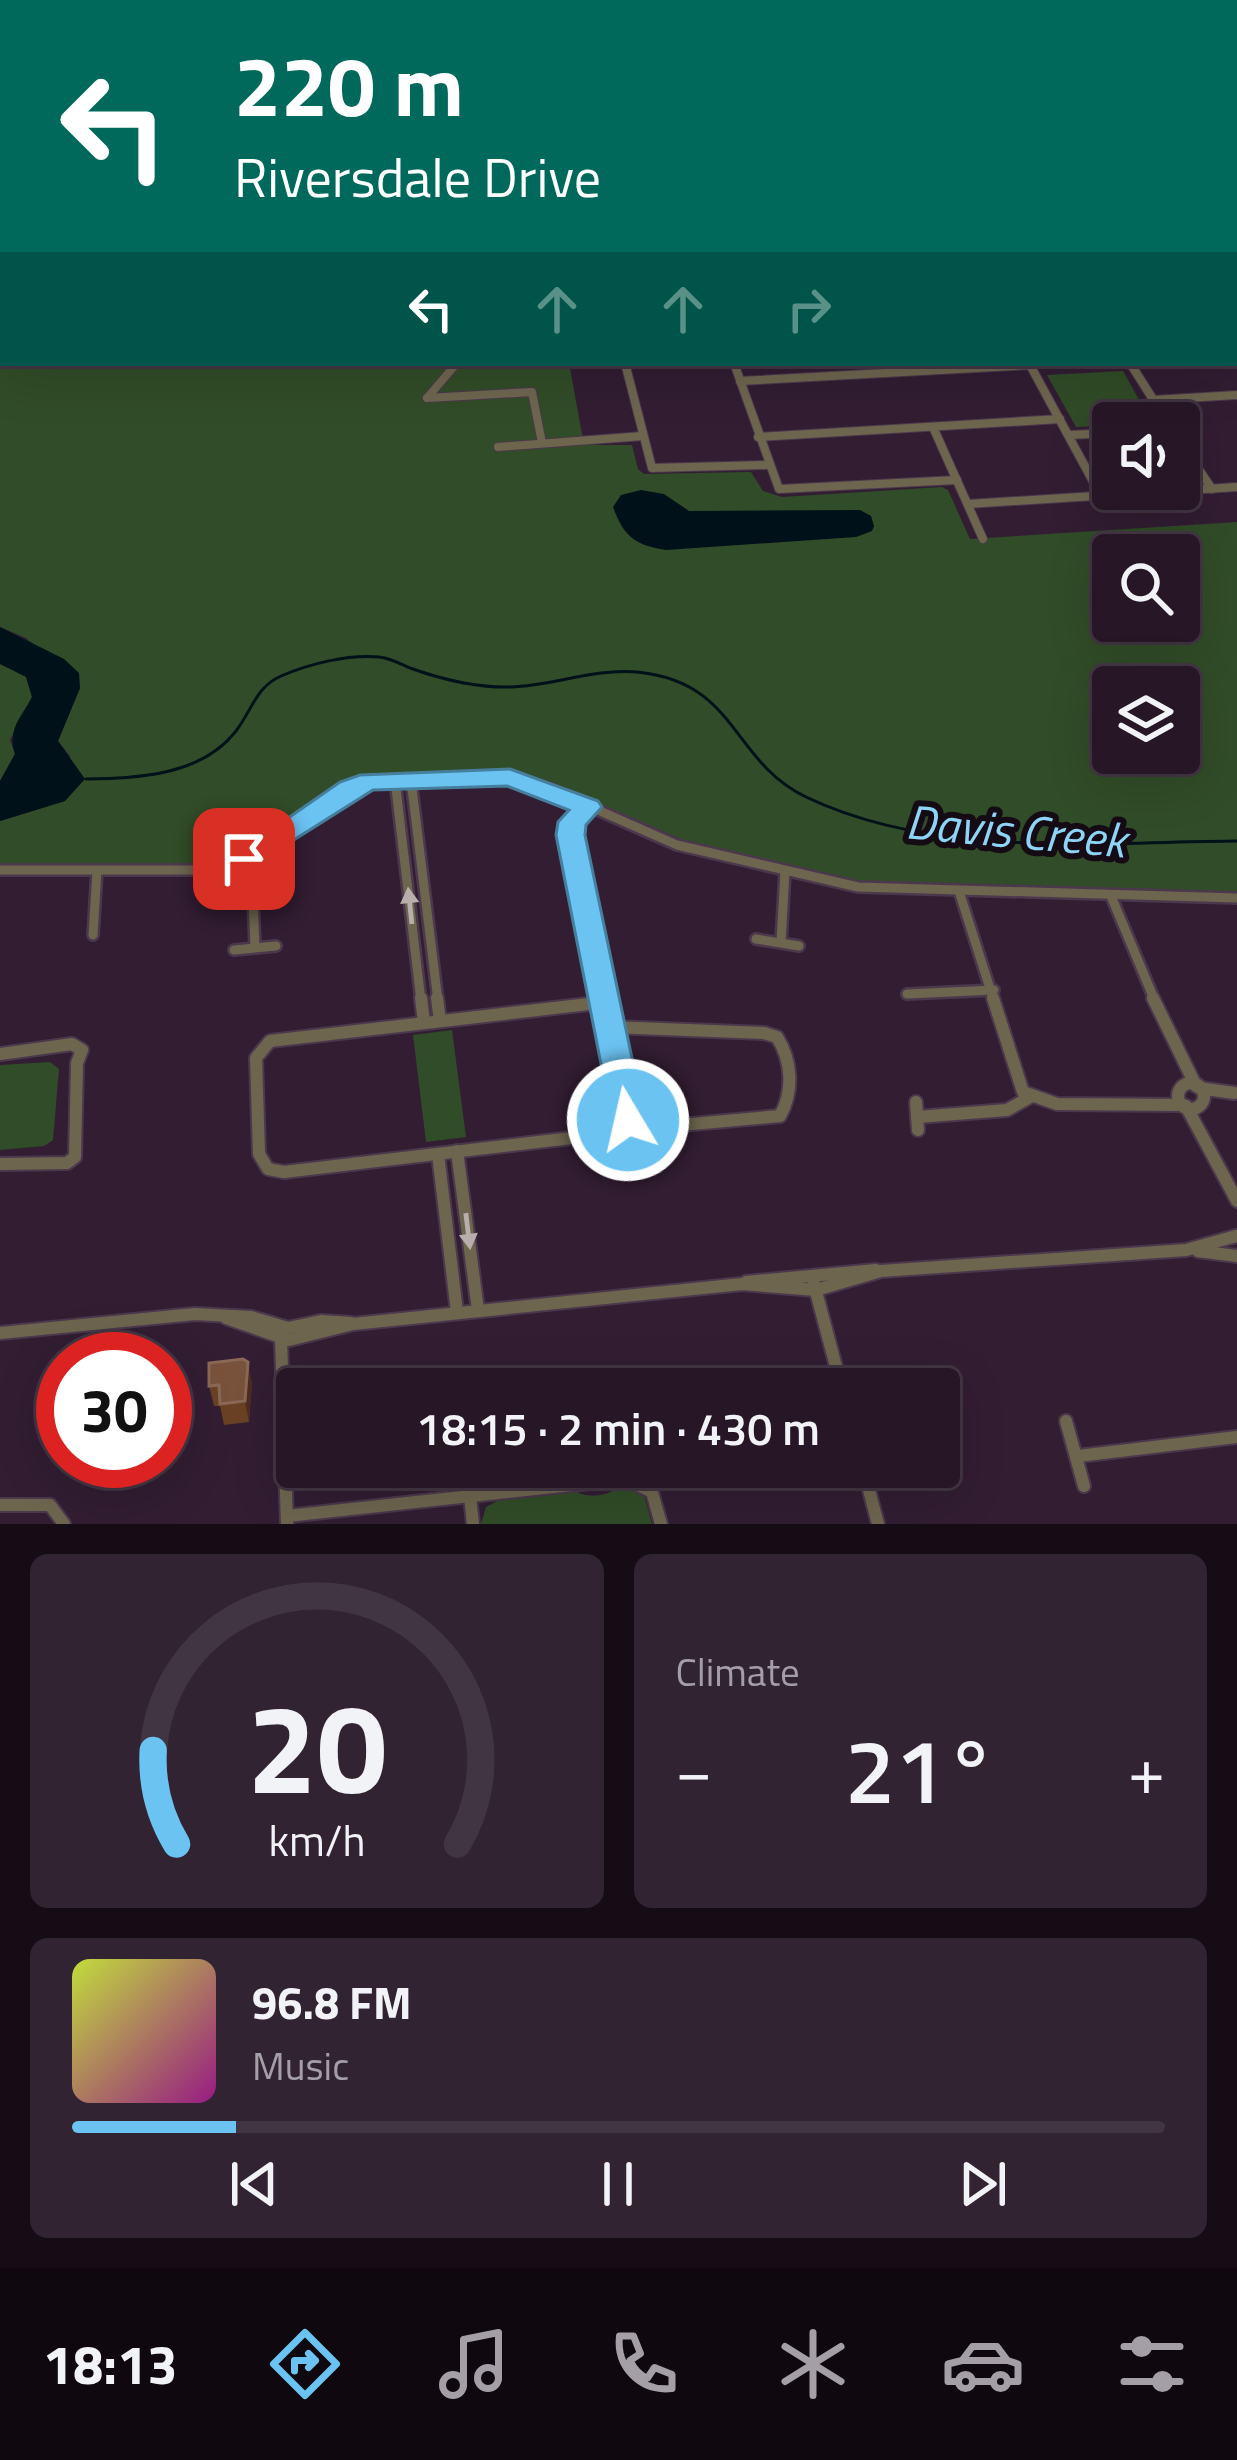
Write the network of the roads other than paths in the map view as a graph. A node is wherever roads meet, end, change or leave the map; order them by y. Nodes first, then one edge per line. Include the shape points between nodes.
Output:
1 (454, 366) edge
2 (626, 366) edge
3 (735, 366) edge
4 (996, 366) edge
5 (1031, 366) edge
6 (1132, 366) edge
7 (740, 381) junction
8 (1237, 395) edge
9 (1153, 400) joint
10 (1060, 419) junction
11 (933, 427) junction
12 (1092, 434) edge
13 (1069, 435) junction
14 (643, 436) junction
15 (758, 437) junction
16 (542, 443) junction
17 (498, 447) dead end
18 (767, 465) junction
19 (1200, 471) edge
20 (1092, 478) edge
21 (957, 480) junction
22 (1237, 487) edge
23 (1212, 489) junction
24 (1200, 490) edge
25 (1092, 497) edge
26 (968, 504) junction
27 (983, 538) dead end
28 (395, 780) junction
29 (411, 780) junction
30 (588, 807) junction
31 (419, 850) junction
32 (404, 852) junction
33 (244, 859) junction
34 (0, 870) edge
35 (97, 871) junction
36 (785, 871) junction
37 (959, 891) junction
38 (1111, 896) junction
39 (1237, 898) edge
40 (93, 935) dead end
41 (756, 939) dead end
42 (781, 942) junction
43 (255, 946) junction
44 (277, 946) dead end
45 (431, 946) junction
46 (799, 946) dead end
47 (414, 948) junction
48 (234, 950) dead end
49 (994, 990) junction
50 (907, 994) dead end
51 (606, 1001) junction
52 (440, 1021) junction
53 (424, 1022) junction
54 (611, 1027) junction
55 (0, 1054) edge
56 (1178, 1058) junction
57 (1198, 1087) junction
58 (1178, 1088) junction
59 (1236, 1093) edge
60 (1030, 1097) junction
61 (1145, 1099) junction
62 (916, 1102) dead end
63 (1205, 1103) junction
64 (1184, 1105) junction
65 (625, 1125) junction
66 (1207, 1138) junction
67 (458, 1151) junction
68 (439, 1154) junction
69 (0, 1164) edge
70 (1235, 1198) edge
71 (1237, 1217) edge
72 (1236, 1236) edge
73 (1186, 1250) junction
74 (1237, 1253) edge
75 (814, 1285) junction
76 (478, 1310) junction
77 (458, 1312) junction
78 (0, 1333) edge
79 (282, 1333) junction
80 (836, 1368) edge
81 (1066, 1421) dead end
82 (1237, 1437) edge
83 (1078, 1456) junction
84 (1084, 1486) dead end
85 (869, 1488) edge
86 (470, 1496) junction
87 (0, 1504) edge
88 (287, 1520) edge
89 (64, 1524) edge
90 (473, 1524) edge
91 (662, 1524) edge
92 (878, 1524) edge

1 - 16 street via 427,398 532,392
2 - 14 street
3 - 7 street
4 - 7 street
5 - 10 street
6 - 9 street
7 - 15 street
8 - 9 street
10 - 11 street
10 - 13 street
11 - 15 street
11 - 21 street
12 - 13 street
13 - 20 street
14 - 16 street
14 - 18 street via 656,470
15 - 18 street
16 - 17 street
18 - 21 street via 774,485 787,490
19 - 23 street
21 - 26 street
22 - 23 street
23 - 24 street
25 - 26 street
26 - 27 street
28 - 29 street
28 - 32 street
28 - 33 street via 350,788
29 - 30 street via 510,778
29 - 31 street
30 - 36 street via 676,844
30 - 51 street via 570,829
31 - 32 street
31 - 45 street
47 -> 32 street
33 - 35 street via 190,872
33 - 43 street via 252,874
34 - 35 street
35 - 40 street
36 - 37 street via 868,888
36 - 42 street
37 - 38 street
37 - 49 street
38 - 39 street
38 - 56 street
41 - 42 street
42 - 46 street
43 - 44 street
43 - 48 street
45 - 47 street
45 - 52 street
47 - 53 street
49 - 50 street
49 - 60 street
51 - 52 street
51 - 54 street
52 - 53 street
53 - 68 street via 263,1046 256,1063 260,1154 268,1169 284,1172
54 - 65 street via 629,1110
54 - 65 street via 764,1033 787,1053 788,1103 780,1116
55 - 69 street via 72,1044 82,1051 75,1157
56 - 57 street
56 - 58 street
57 - 58 street
57 - 59 street
57 - 63 street
58 - 61 street
58 - 64 street
59 - 63 street
60 - 61 street via 1049,1104
60 - 62 street via 1007,1110 918,1124
61 - 64 street
63 - 64 street
63 - 66 street
64 - 66 street
65 - 67 street
66 - 70 street
67 - 68 street
67 -> 76 street
68 - 77 street
70 - 71 street
72 - 73 street
72 - 74 street
73 - 74 street
73 - 75 street via 881,1271
75 - 76 street via 742,1284
75 - 80 street
76 - 77 street
77 - 79 street
78 - 79 street via 194,1314
79 - 88 street
81 - 83 street
82 - 83 street
83 - 84 street
85 - 92 street
86 - 88 street
86 - 90 street
86 - 91 street via 632,1480 652,1492
87 - 89 street via 50,1505

